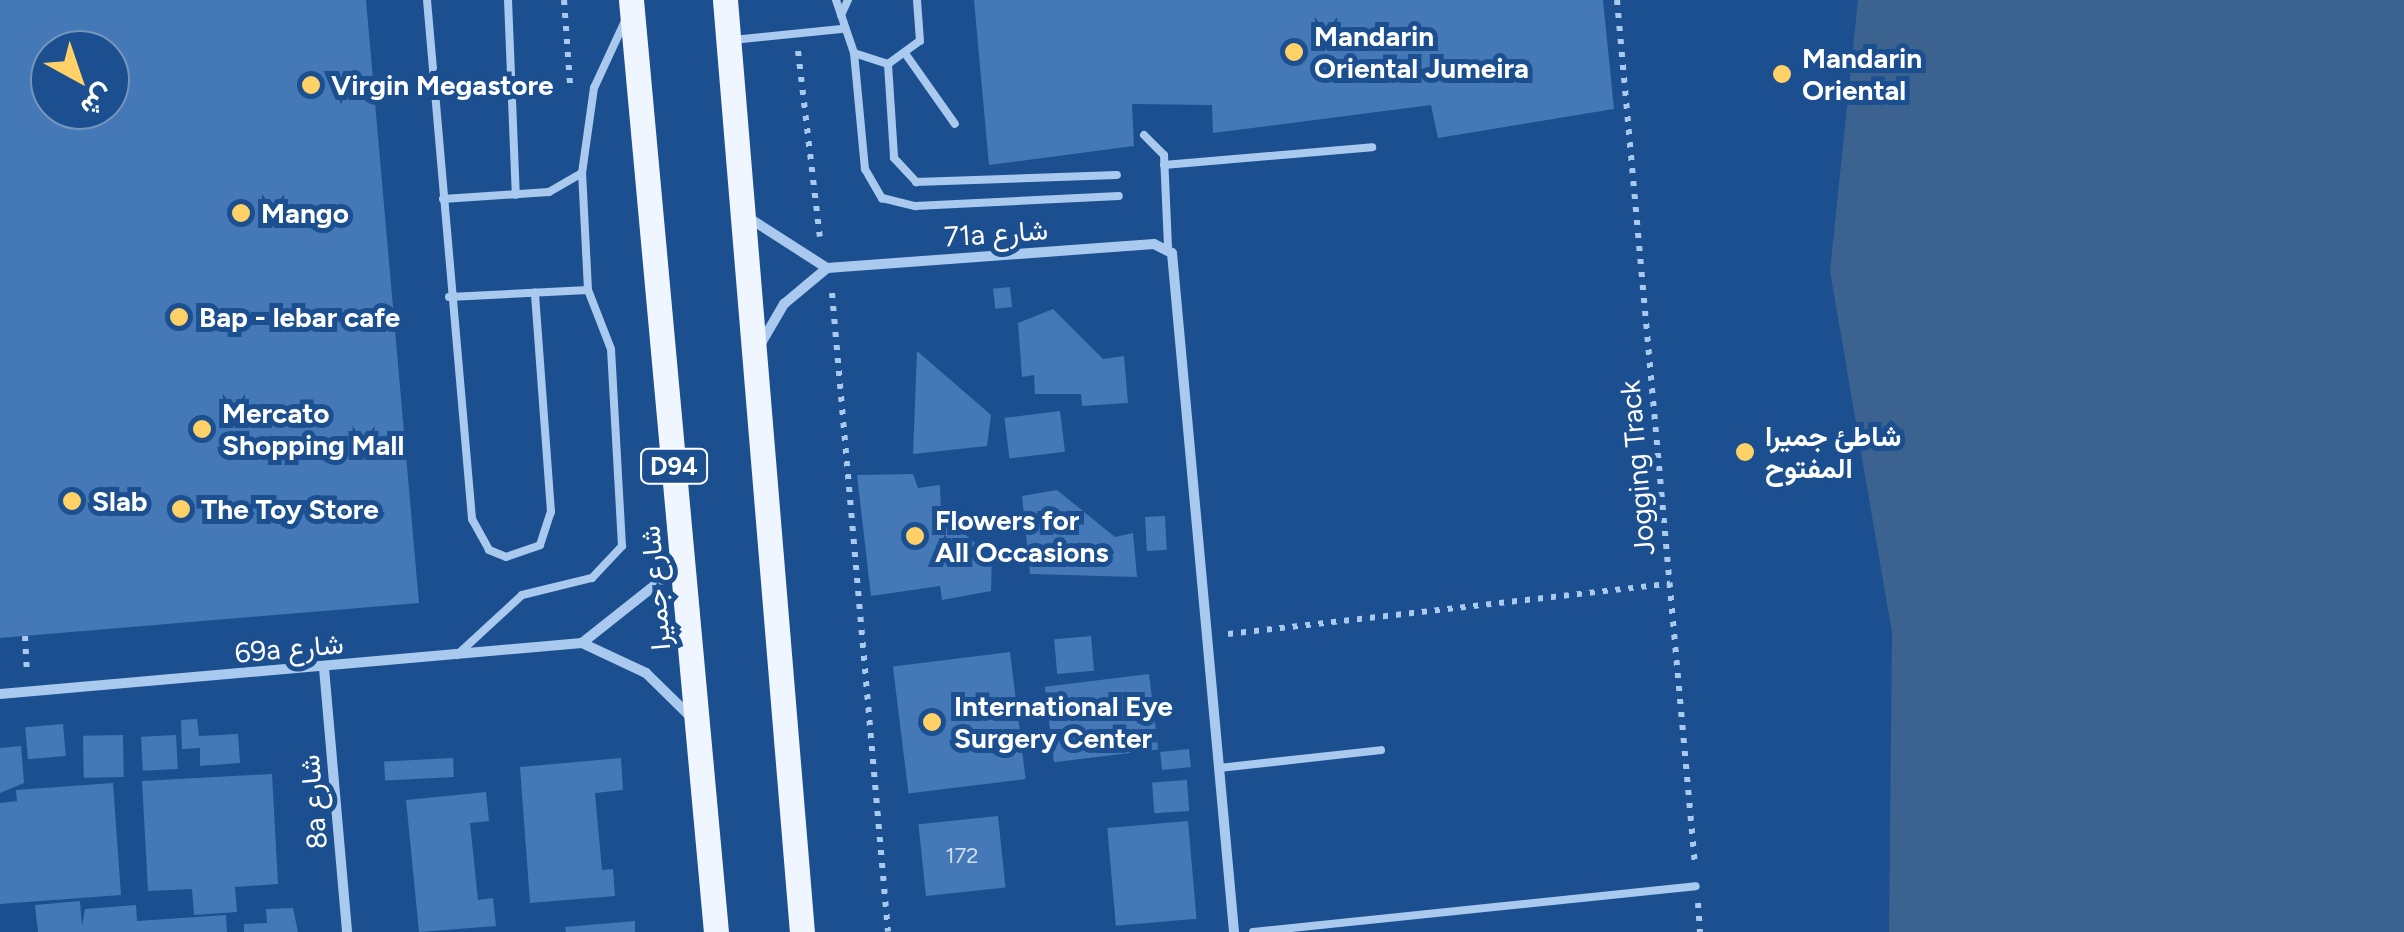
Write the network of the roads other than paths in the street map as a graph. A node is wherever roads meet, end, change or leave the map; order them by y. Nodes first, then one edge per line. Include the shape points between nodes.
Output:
1 (427, 0) edge
2 (508, 0) edge
3 (724, 0) edge
4 (836, 0) edge
5 (848, 0) edge
6 (917, 0) edge
7 (631, 4) edge
8 (841, 15) junction
9 (841, 28) junction
10 (728, 41) junction
11 (854, 54) junction
12 (906, 56) junction
13 (888, 64) junction
14 (955, 124) dead end
15 (1144, 134) dead end
16 (1372, 148) dead end
17 (1164, 165) junction
18 (582, 173) junction
19 (1117, 175) dead end
20 (516, 194) junction
21 (1119, 196) dead end
22 (444, 198) junction
23 (742, 212) junction
24 (1168, 247) junction
25 (828, 268) junction
26 (588, 290) junction
27 (535, 292) junction
28 (450, 296) junction
29 (754, 356) junction
30 (682, 561) junction
31 (582, 643) junction
32 (457, 655) junction
33 (324, 668) junction
34 (0, 694) edge
35 (697, 724) junction
36 (1382, 750) dead end
37 (1219, 768) junction
38 (1696, 886) road end
39 (347, 932) edge
40 (716, 932) edge
41 (802, 932) edge
42 (1234, 932) edge
43 (1252, 932) edge

1 - 22 lane
2 - 20 lane
3 - 10 main road
4 - 8 lane
5 - 8 lane
6 - 12 lane via 924,22
7 - 18 lane via 586,129
7 - 30 main road, شارع جميرا / D94
8 - 9 lane
9 - 10 lane
9 - 11 lane
10 - 23 main road
11 - 13 lane
11 - 21 lane via 866,169 882,198 916,206
12 - 13 lane
12 - 14 lane
13 - 19 lane via 894,158 916,182
15 - 17 lane via 1158,141
16 - 17 lane
17 - 24 lane
18 - 20 lane via 549,192
18 - 26 lane
20 - 22 lane
22 - 28 lane
23 - 25 street
23 - 29 main road
24 - 25 street, 71a شارع
24 - 37 street
25 - 29 street via 784,304
26 - 27 lane
26 - 32 lane via 611,348 622,546 592,578 522,595
27 - 28 lane
27 - 28 lane via 551,512 540,546 506,557 489,550 472,519
29 - 41 main road
30 - 31 street, 69a شارع via 638,607
30 - 35 main road, شارع جميرا / D94
31 - 32 street, 69a شارع
31 - 35 street via 646,674
32 - 33 street, 69a شارع
33 - 34 street, 69a شارع
33 - 39 street, 8a شارع
35 - 40 main road, شارع جميرا / D94
36 - 37 lane
37 - 42 street
38 - 43 lane

